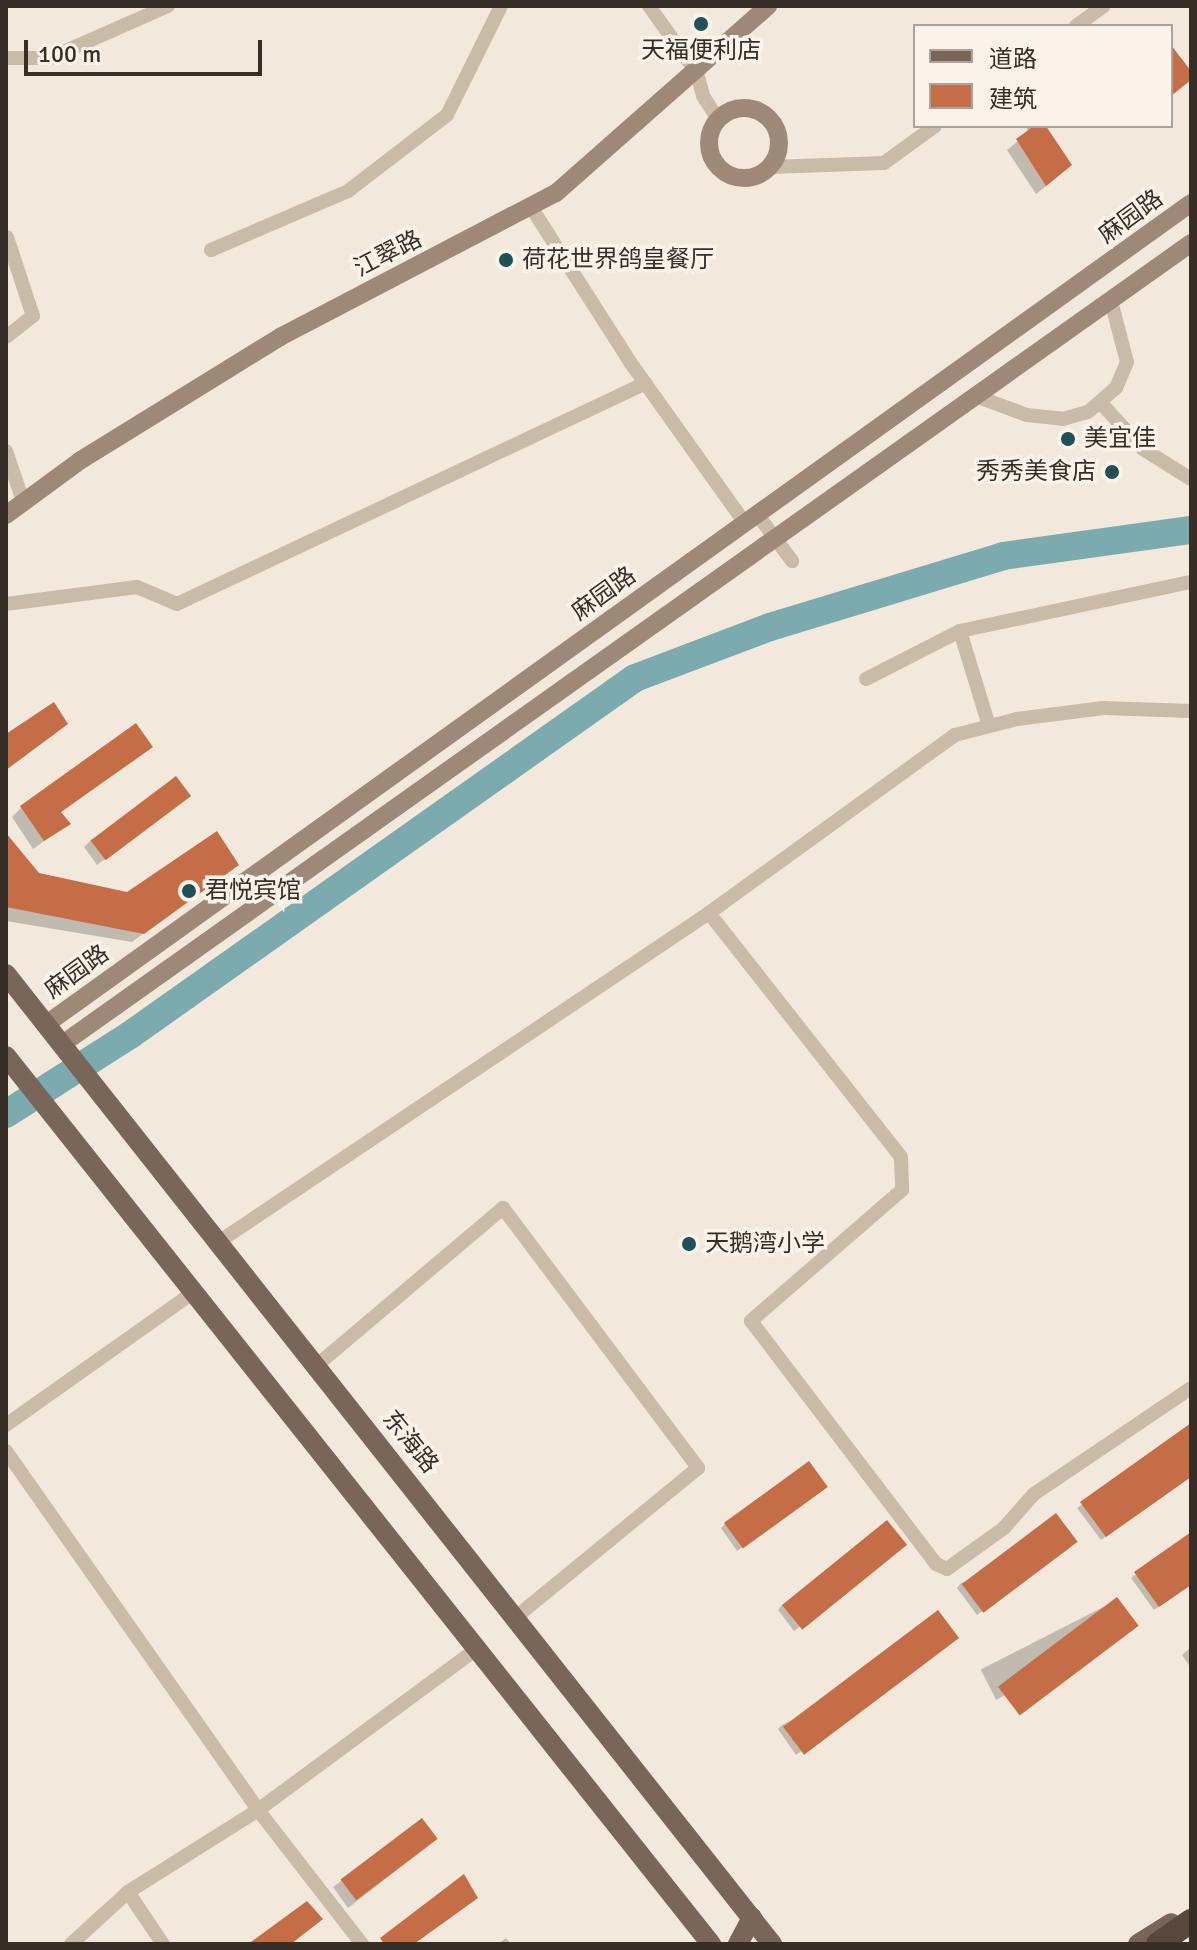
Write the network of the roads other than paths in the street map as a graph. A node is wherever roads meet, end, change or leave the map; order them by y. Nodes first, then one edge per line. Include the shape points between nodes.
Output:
1 (168, 6) edge
2 (501, 6) edge
3 (649, 6) edge
4 (768, 6) edge
5 (1104, 6) edge
6 (1079, 24) edge
7 (6, 58) edge
8 (697, 73) junction
9 (718, 119) junction
10 (932, 128) edge
11 (770, 167) junction
12 (1191, 203) edge
13 (531, 207) junction
14 (7, 237) edge
15 (1191, 243) edge
16 (211, 250) dead end
17 (1111, 301) junction
18 (6, 337) edge
19 (646, 383) junction
20 (978, 397) junction
21 (1100, 402) junction
22 (6, 451) edge
23 (1191, 479) edge
24 (24, 504) junction
25 (6, 515) edge
26 (751, 518) junction
27 (778, 541) junction
28 (792, 561) dead end
29 (1191, 582) edge
30 (6, 604) edge
31 (960, 631) junction
32 (866, 679) dead end
33 (1191, 711) edge
34 (989, 726) junction
35 (709, 913) junction
36 (6, 974) edge
37 (45, 1025) junction
38 (62, 1046) junction
39 (6, 1056) edge
40 (217, 1243) junction
41 (194, 1292) junction
42 (316, 1366) junction
43 (1191, 1388) edge
44 (6, 1425) edge
45 (6, 1451) edge
46 (517, 1616) junction
47 (475, 1650) junction
48 (258, 1810) junction
49 (128, 1892) junction
50 (1191, 1910) edge
51 (752, 1918) junction
52 (1191, 1921) edge
53 (71, 1944) edge
54 (163, 1944) edge
55 (362, 1944) edge
56 (711, 1944) edge
57 (738, 1944) edge
58 (772, 1944) edge
59 (1138, 1944) edge
60 (1158, 1944) edge

1 - 7 street via 50,58
2 - 16 street via 447,115 348,191
3 - 8 street
4 - 8 street, 江翠路
5 - 6 street
8 - 9 street via 703,96
8 - 13 street, 江翠路 via 556,193
9 - 11 street via 709,150 719,169 751,178
9 - 11 street via 740,108 764,113 778,133 777,157
10 - 11 street via 884,163
12 - 26 street, 麻园路
13 - 19 street
13 - 24 street, 江翠路 via 280,337 81,460
14 - 18 street via 33,316
15 - 17 street
17 - 20 street
17 - 21 street via 1127,362 1116,388
19 - 26 street
19 - 30 street via 177,604 137,587
20 - 21 street via 1027,415 1063,419 1088,412
20 - 27 street
21 - 23 street via 1143,449
22 - 24 street
24 - 25 street, 江翠路
26 - 27 street
26 - 37 street, 麻园路
27 - 28 street
27 - 38 street
29 - 31 street
31 - 32 street
31 - 34 street
33 - 34 street via 1103,708
34 - 35 street via 955,735
35 - 40 street
35 - 43 street via 901,1157 902,1190 751,1321 936,1564 947,1569 1004,1528 1034,1494
36 - 37 main road, 东海路
37 - 38 main road, 东海路
38 - 40 main road, 东海路
39 - 41 main road
40 - 42 main road, 东海路
41 - 44 street
41 - 47 main road
42 - 46 main road, 东海路
42 - 46 street via 503,1208 698,1468
45 - 48 street
46 - 51 main road, 东海路
47 - 48 street
47 - 56 main road
48 - 49 street
48 - 55 street
49 - 53 street
49 - 54 street
50 - 59 main road
51 - 57 main road
51 - 58 main road, 东海路
52 - 60 highway

